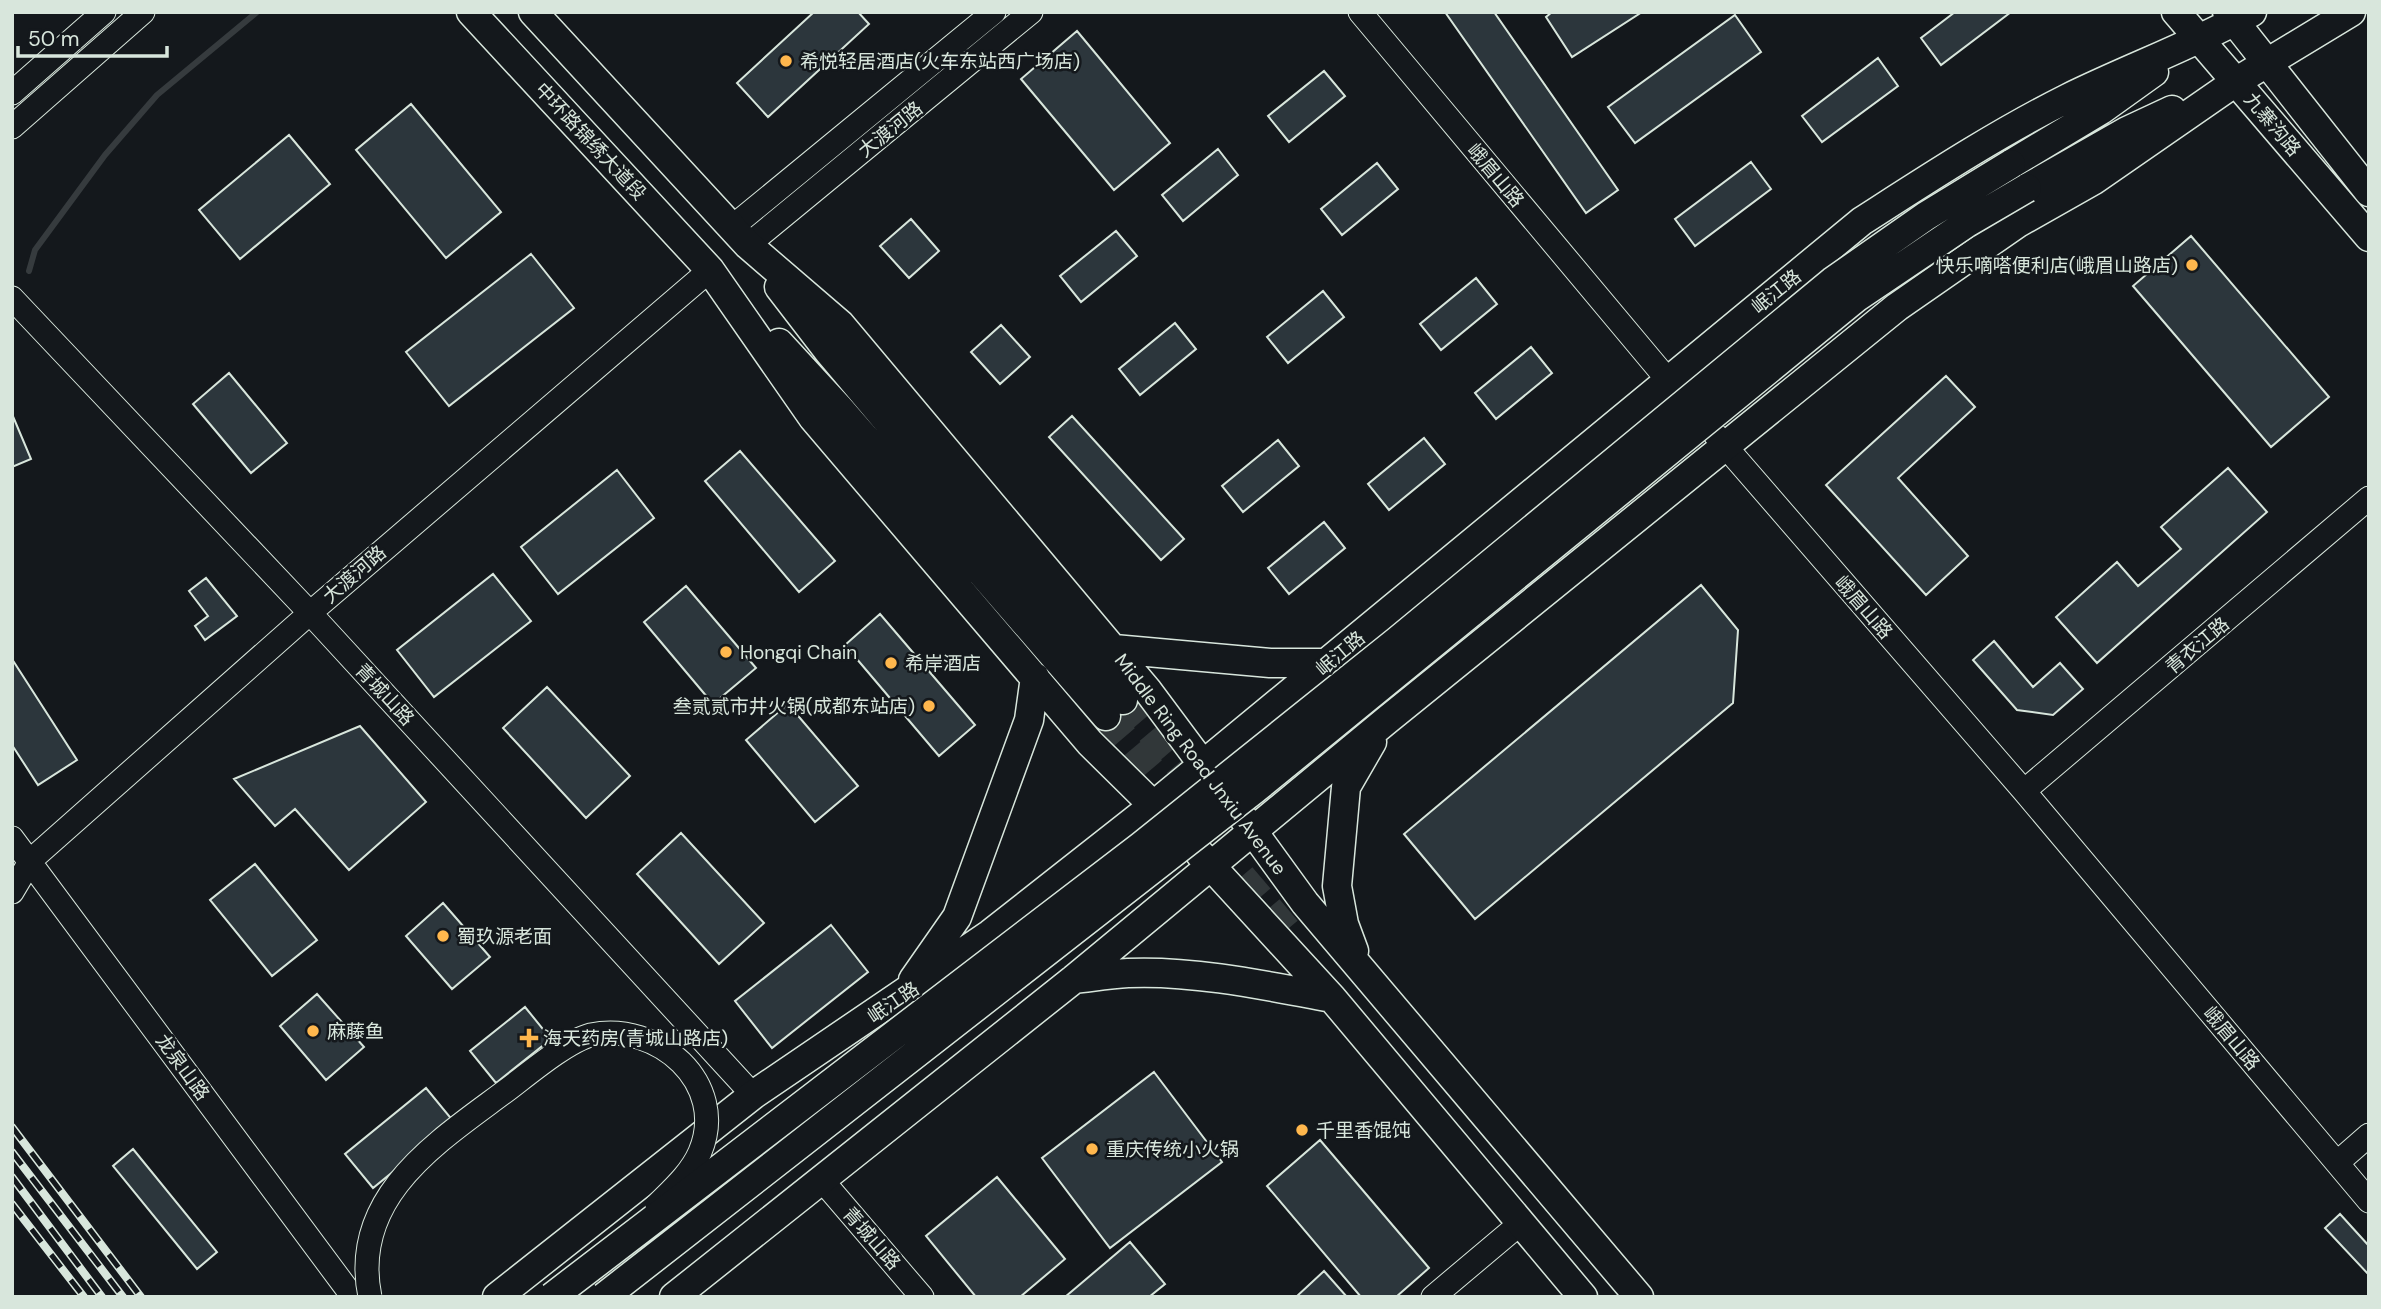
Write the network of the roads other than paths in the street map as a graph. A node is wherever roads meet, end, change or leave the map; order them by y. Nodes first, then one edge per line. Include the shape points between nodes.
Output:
1 (104, 12) edge
2 (143, 12) edge
3 (471, 12) edge
4 (533, 12) edge
5 (994, 12) edge
6 (1031, 12) edge
7 (1360, 12) edge
8 (2176, 12) edge
9 (2351, 12) edge
10 (2238, 16) edge
11 (2199, 40) junction
12 (2267, 62) junction
13 (2236, 81) junction
14 (12, 93) edge
15 (12, 127) edge
16 (2369, 192) edge
17 (740, 237) junction
18 (2369, 237) edge
19 (710, 270) junction
20 (12, 298) edge
21 (1667, 379) junction
22 (1724, 445) junction
23 (2369, 498) edge
24 (310, 613) junction
25 (1114, 649) junction
26 (1328, 663) junction
27 (1035, 677) junction
28 (1387, 720) junction
29 (1203, 766) junction
30 (2024, 791) junction
31 (1154, 805) junction
32 (1254, 832) junction
33 (12, 838) edge
34 (31, 860) junction
35 (1212, 866) junction
36 (12, 876) edge
37 (12, 892) edge
38 (1359, 967) junction
39 (1074, 979) junction
40 (903, 996) junction
41 (1332, 998) junction
42 (753, 1095) junction
43 (2369, 1135) edge
44 (2337, 1163) junction
45 (821, 1179) junction
46 (2369, 1201) edge
47 (1522, 1222) junction
48 (621, 1244) junction
49 (353, 1297) edge
50 (370, 1297) edge
51 (497, 1297) edge
52 (552, 1297) edge
53 (604, 1297) edge
54 (674, 1297) edge
55 (922, 1297) edge
56 (1433, 1297) edge
57 (1583, 1297) edge
58 (1639, 1297) edge

1 - 14 street
2 - 15 street
3 - 19 main road, 中环路锦绣大道段
4 - 17 main road
5 - 17 street, 大渡河路
6 - 17 street, 大渡河路
7 - 21 street, 峨眉山路
8 - 11 main road, 九寨沟路
9 - 12 main road
10 - 11 main road, 岷江路
10 - 12 main road, 九寨沟路
11 - 13 main road, 九寨沟路
11 - 21 main road, 岷江路 via 2045,110 1873,214
11 - 48 main road, 岷江路, bridge via 2101,110 1926,216 1833,281 1141,846
12 - 13 main road
12 - 16 main road, 九寨沟路
13 - 18 main road, 九寨沟路
13 - 22 main road via 2094,180 2018,223 1897,307
13 - 53 main road, bridge via 2127,131 2027,188 1933,245 1836,313 1255,789
17 - 19 main road via 1115,708
17 - 25 main road, Middle Ring Road Jnxiu Avenue via 840,324
19 - 24 street, 大渡河路
19 - 27 main road via 813,418
20 - 24 street, 青城山路
21 - 22 street, 峨眉山路
21 - 26 main road, 岷江路
22 - 28 main road
22 - 30 street, 峨眉山路
23 - 30 street, 青衣江路
24 - 34 street, 大渡河路
24 - 42 street, 青城山路
25 - 26 main road via 1270,663
25 - 29 main road, Middle Ring Road Jnxiu Avenue
26 - 29 main road, 岷江路
27 - 31 main road via 1090,743
27 - 40 main road via 1029,720 957,917
28 - 32 main road
28 - 38 main road via 1346,787 1337,886
29 - 31 main road, 岷江路
29 - 32 main road, Middle Ring Road Jnxiu Avenue
30 - 44 street, 峨眉山路
31 - 35 main road
31 - 40 main road, 岷江路
32 - 35 main road
32 - 38 main road, Middle Ring Road Jnxiu Avenue
33 - 34 street, 龙泉山路
34 - 36 street
34 - 37 street, 大渡河路
34 - 49 street, 龙泉山路
35 - 39 main road
35 - 41 main road
38 - 58 main road, Middle Ring Road Jnxiu Avenue
39 - 41 main road via 1157,973
39 - 45 main road
40 - 42 main road, 岷江路
41 - 47 main road
42 - 51 main road, 岷江路
43 - 44 street
44 - 46 street, 峨眉山路
45 - 54 main road
45 - 55 street, 青城山路
47 - 56 street
47 - 57 main road
48 - 50 street, bridge via 688,1172 701,1150 707,1114 699,1089 681,1060 662,1045 633,1034 590,1035 545,1061 421,1156 394,1185 379,1214 369,1250
48 - 52 main road, 岷江路, bridge

